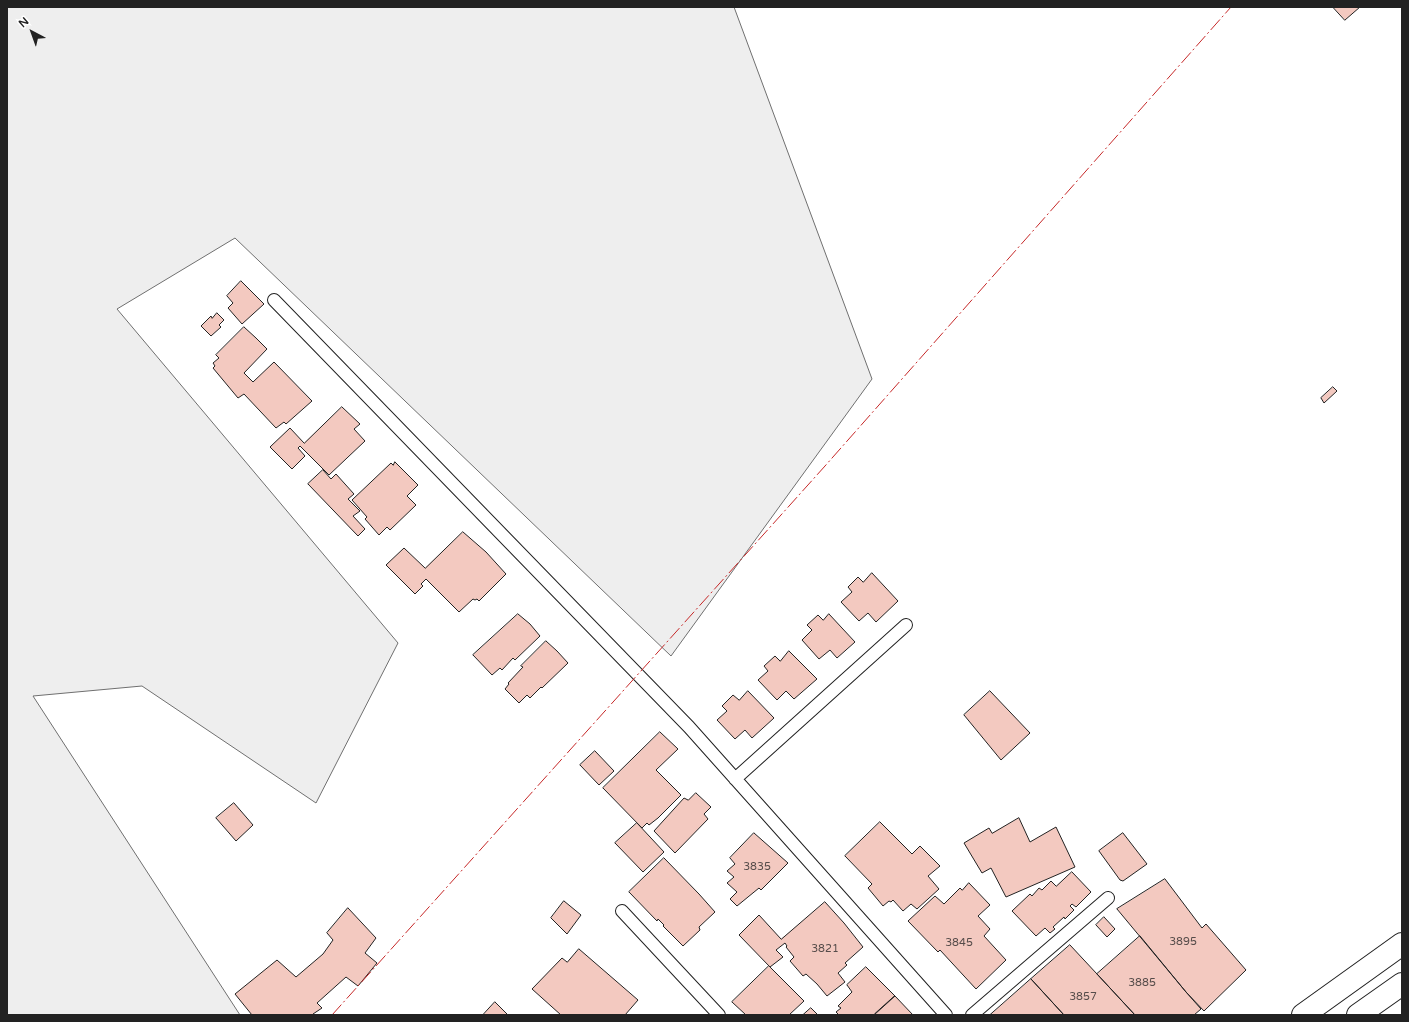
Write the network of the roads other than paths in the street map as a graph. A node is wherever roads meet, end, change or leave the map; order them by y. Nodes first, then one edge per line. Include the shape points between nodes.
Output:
1 (274, 300) dead end
2 (906, 625) dead end
3 (735, 779) junction
4 (1108, 898) dead end
5 (622, 911) dead end
6 (1402, 944) edge
7 (1402, 984) edge
8 (719, 1015) edge
9 (946, 1015) edge
10 (972, 1015) edge
11 (1303, 1015) edge
12 (1358, 1015) edge

1 - 3 lane via 689,727
2 - 3 lane
3 - 9 lane
4 - 10 lane
5 - 8 lane
6 - 11 highway
7 - 12 highway

